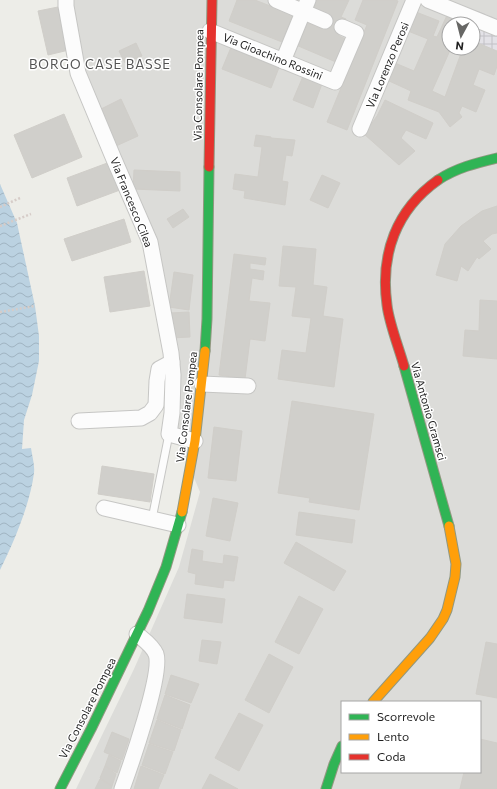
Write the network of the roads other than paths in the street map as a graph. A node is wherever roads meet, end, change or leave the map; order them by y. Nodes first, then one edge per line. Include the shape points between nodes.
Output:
1 (66, 0) edge
2 (212, 0) edge
3 (276, 0) edge
4 (414, 0) edge
5 (428, 0) edge
6 (306, 6) edge
7 (326, 21) dead end
8 (342, 27) dead end
9 (497, 28) edge
10 (210, 31) junction
11 (283, 61) junction
12 (360, 129) dead end
13 (497, 158) edge
14 (172, 362) junction
15 (202, 384) junction
16 (248, 386) dead end
17 (79, 420) dead end
18 (169, 434) junction
19 (195, 441) junction
20 (104, 508) dead end
21 (152, 519) junction
22 (178, 525) junction
23 (137, 634) junction
24 (374, 701) edge
25 (341, 748) edge
26 (60, 789) edge
27 (122, 789) edge
28 (326, 789) edge

1 - 14 street, Via Francesco Cilea via 78,73 150,242
2 - 10 main road, Via Consolare Pompea
3 - 6 street
4 - 12 street, Via Lorenzo Perosi
5 - 9 street
6 - 7 street
6 - 11 street
8 - 11 street, Via Gioachino Rossini via 356,33 335,82
10 - 11 street, Via Gioachino Rossini
10 - 15 main road, Via Consolare Pompea via 207,320
13 - 24 main road, Via Antonio Gramsci via 463,167 429,186 402,216 388,250 384,278 387,306 451,535 455,577 447,610 436,629
14 - 17 street via 159,369 156,405 150,414 141,418
14 - 18 street, Via Francesco Cilea via 172,414
15 - 16 street
15 - 19 main road, Via Consolare Pompea
18 - 19 street
18 - 21 lane
19 - 22 main road, Via Consolare Pompea
20 - 21 street
21 - 22 street
22 - 23 main road, Via Consolare Pompea via 166,567
23 - 26 main road, Via Consolare Pompea
23 - 27 street via 152,647 157,664 147,712
25 - 28 main road

